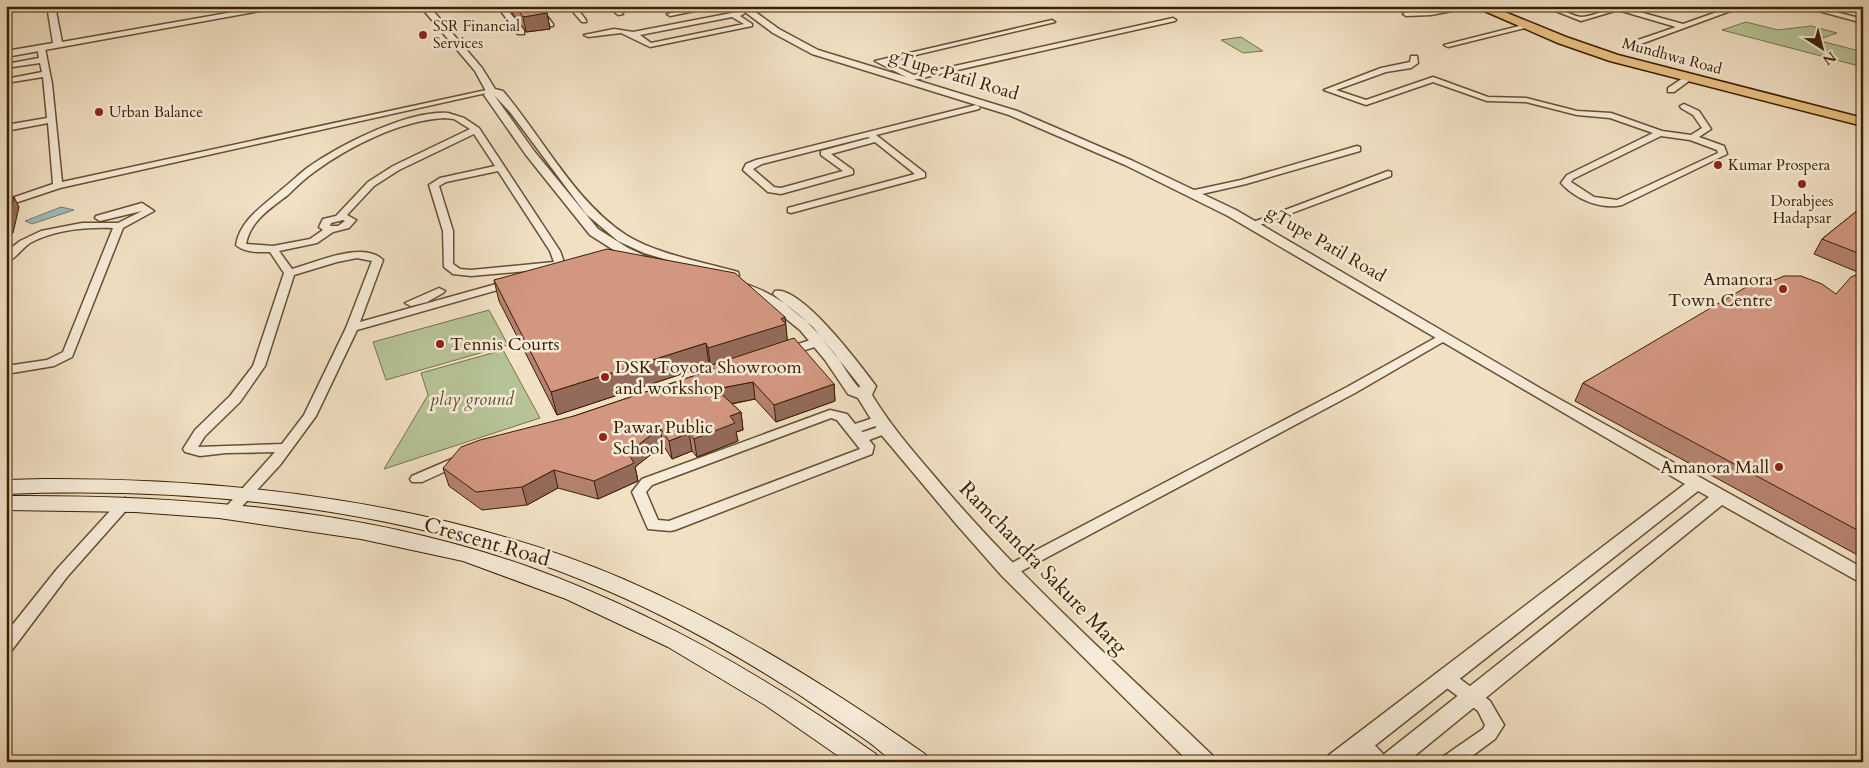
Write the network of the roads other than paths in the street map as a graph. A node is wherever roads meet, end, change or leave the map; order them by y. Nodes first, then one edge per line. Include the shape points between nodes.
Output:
1 (51, 6) edge
2 (283, 6) edge
3 (424, 6) edge
4 (500, 6) edge
5 (535, 6) edge
6 (571, 6) edge
7 (611, 6) edge
8 (716, 6) edge
9 (1477, 6) edge
10 (1491, 6) edge
11 (1546, 6) edge
12 (1741, 6) edge
13 (1803, 6) edge
14 (1621, 7) edge
15 (741, 11) edge
16 (620, 14) dead end
17 (670, 14) dead end
18 (1406, 14) dead end
19 (1173, 20) dead end
20 (584, 21) dead end
21 (1863, 21) edge
22 (1052, 22) dead end
23 (551, 25) dead end
24 (1527, 26) junction
25 (1684, 27) junction
26 (521, 32) edge
27 (635, 34) junction
28 (588, 35) dead end
29 (1638, 43) dead end
30 (58, 44) junction
31 (650, 45) junction
32 (1448, 45) dead end
33 (40, 48) junction
34 (658, 50) dead end
35 (6, 54) edge
36 (1414, 58) dead end
37 (43, 60) junction
38 (6, 66) edge
39 (1398, 67) junction
40 (45, 74) junction
41 (1689, 78) junction
42 (909, 79) junction
43 (1434, 79) junction
44 (6, 81) edge
45 (1671, 90) dead end
46 (491, 91) junction
47 (1684, 106) dead end
48 (976, 107) dead end
49 (1863, 116) edge
50 (51, 120) junction
51 (1863, 122) edge
52 (6, 128) edge
53 (476, 130) junction
54 (1660, 133) junction
55 (873, 137) junction
56 (1692, 138) junction
57 (1357, 149) dead end
58 (500, 168) junction
59 (1388, 174) dead end
60 (58, 186) junction
61 (1193, 193) junction
62 (6, 203) edge
63 (791, 210) dead end
64 (100, 218) dead end
65 (1253, 224) junction
66 (119, 226) junction
67 (273, 249) junction
68 (6, 259) edge
69 (560, 265) junction
70 (682, 265) junction
71 (288, 273) junction
72 (439, 291) dead end
73 (354, 323) junction
74 (1444, 337) junction
75 (817, 342) junction
76 (771, 357) edge
77 (6, 370) edge
78 (864, 394) junction
79 (882, 424) junction
80 (856, 433) junction
81 (286, 448) junction
82 (476, 453) edge
83 (417, 479) dead end
84 (1697, 483) junction
85 (6, 487) edge
86 (245, 495) junction
87 (1721, 497) junction
88 (6, 503) edge
89 (125, 503) junction
90 (230, 512) junction
91 (1009, 571) junction
92 (1863, 577) edge
93 (6, 645) edge
94 (1446, 678) junction
95 (1472, 696) junction
96 (1360, 744) junction
97 (866, 762) edge
98 (916, 762) edge
99 (1204, 762) edge
100 (1337, 762) edge
101 (1379, 762) edge
102 (1391, 762) edge
103 (1450, 762) edge

1 - 30 street
2 - 30 street
3 - 46 street, Ramchandra Sakure Marg via 479,70
4 - 26 street
5 - 23 street
6 - 20 street
7 - 16 street
8 - 17 street
9 - 18 street
9 - 24 highway, Mundhwa Road
10 - 49 highway, Mundhwa Road via 1629,58
11 - 14 street via 1581,19
12 - 25 street
13 - 21 street
14 - 25 street
15 - 27 street
15 - 31 street via 750,25
15 - 42 street, gTupe Patil Road via 815,52
19 - 42 street
22 - 42 street via 878,61
24 - 32 street
24 - 41 highway, Mundhwa Road via 1606,55
25 - 29 street
27 - 28 street via 618,29
27 - 31 street
30 - 33 street
31 - 34 street
33 - 35 street
33 - 37 street
36 - 39 street via 1414,63
37 - 38 street
37 - 40 street
39 - 43 street
39 - 43 street via 1328,90 1366,103
40 - 44 street
40 - 50 street
41 - 45 street
41 - 51 highway, Mundhwa Road
42 - 61 street, gTupe Patil Road via 1013,113
43 - 54 street via 1487,99 1526,100 1577,113 1611,116
46 - 60 street
46 - 70 street, Ramchandra Sakure Marg via 488,95 508,112 530,153 594,232 610,244 638,257
47 - 56 street via 1696,113 1707,129
48 - 55 street
50 - 52 street
50 - 60 street
53 - 58 street
53 - 67 street via 396,168 371,184 340,217 324,223 324,227 330,229 313,241
53 - 67 street via 456,117 429,117 392,128 314,167 258,214 241,236 241,245 248,248
54 - 56 street
54 - 56 street via 1570,176 1566,183 1590,200 1619,203 1723,154 1721,148
55 - 55 street via 759,162 749,166 748,170 771,190 850,172 824,153
55 - 63 street via 922,175
57 - 61 street
58 - 69 street via 555,251
58 - 69 street via 443,180 434,185 448,231 448,265 456,272 470,273
59 - 65 street
60 - 62 street
61 - 65 street, gTupe Patil Road
64 - 66 street via 142,206 149,211
65 - 74 street, gTupe Patil Road
66 - 68 street via 103,225 45,233 14,248
66 - 77 street via 68,354 50,363
67 - 71 street
69 - 73 street via 552,272
70 - 75 street, Ramchandra Sakure Marg via 757,292 781,305 804,325
70 - 78 street, Ramchandra Sakure Marg via 754,282 792,301 809,315 868,386
71 - 73 street via 337,258 369,255 378,260
71 - 81 street via 259,366 235,399 200,433 190,449 200,452
72 - 73 street via 423,300
73 - 81 street via 310,416
74 - 84 street, gTupe Patil Road
74 - 91 street
75 - 76 street
75 - 78 street, Ramchandra Sakure Marg via 852,391
78 - 79 street, Ramchandra Sakure Marg
79 - 80 street
79 - 91 street, Ramchandra Sakure Marg via 963,522
80 - 80 street via 867,446 867,451 862,454 670,526 653,525 638,492 647,482 830,414 842,417
81 - 86 street
82 - 83 street
84 - 87 street, gTupe Patil Road
84 - 94 street
85 - 86 main road, Crescent Road via 112,485
86 - 90 street
86 - 98 main road, Crescent Road via 421,522 485,538 614,584 766,662 838,705
87 - 92 street, gTupe Patil Road
87 - 95 street
88 - 89 main road, Crescent Road
89 - 90 main road, Crescent Road
89 - 93 street via 62,572
90 - 97 main road, Crescent Road via 405,539 468,555 540,580 624,615 705,656 817,725
91 - 99 street, Ramchandra Sakure Marg
94 - 95 street
94 - 96 street
95 - 102 street
95 - 103 street via 1484,706 1495,725 1489,734
96 - 100 street
96 - 101 street

